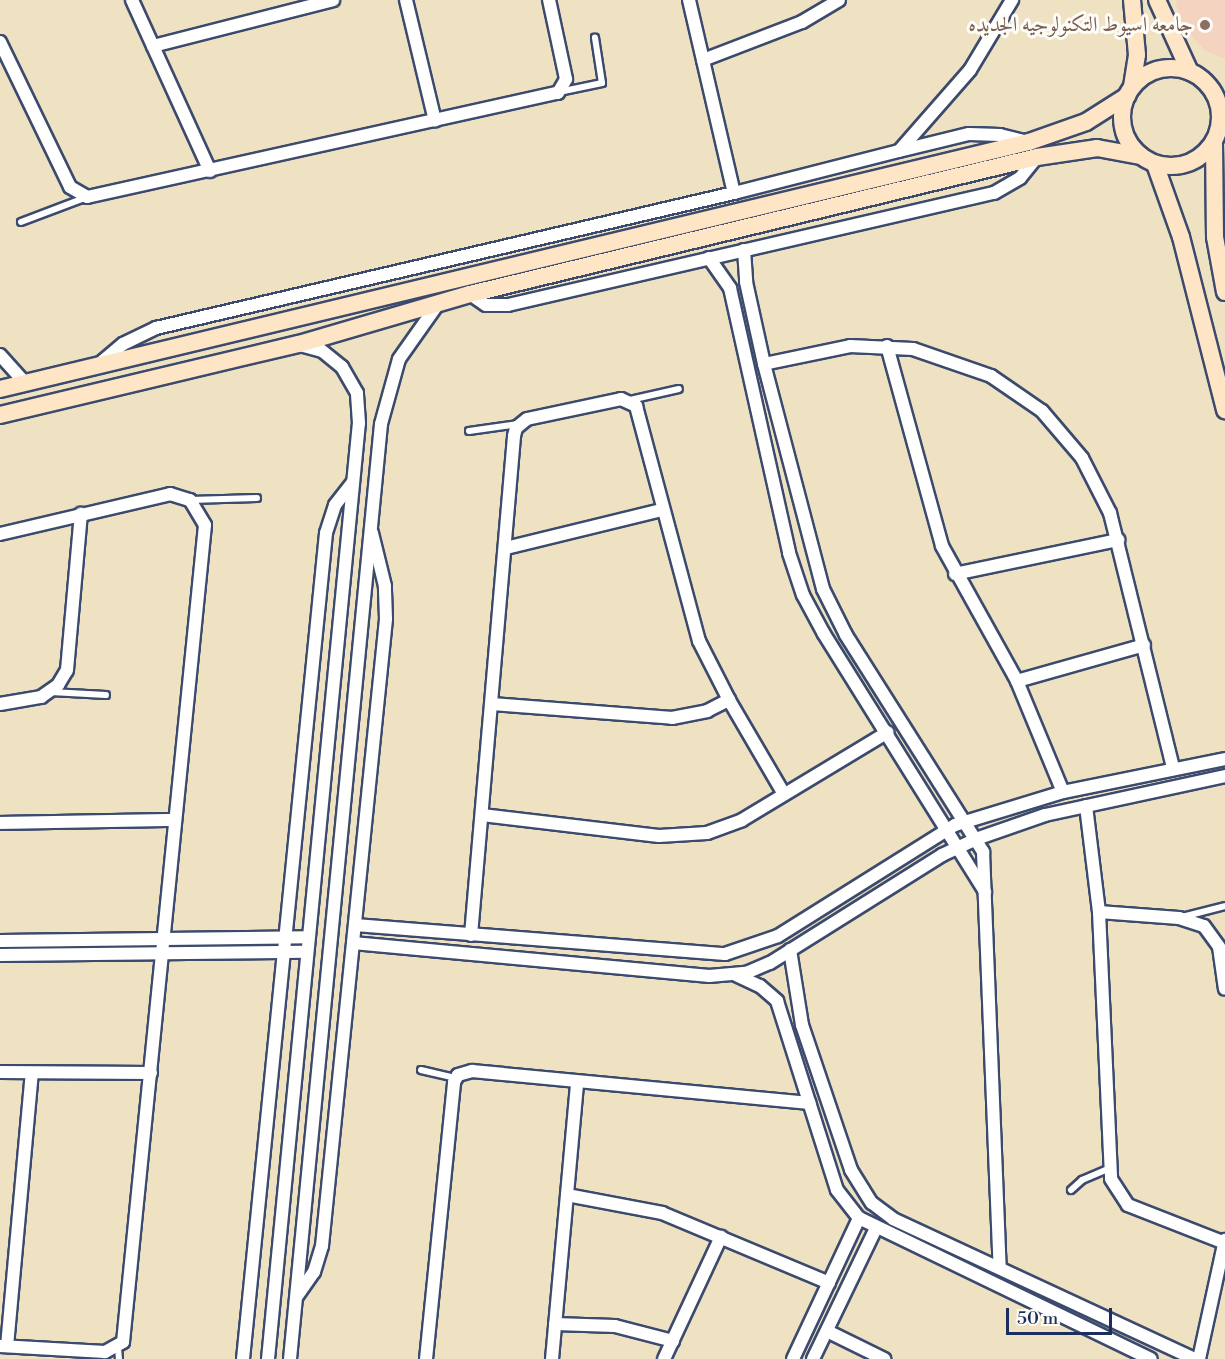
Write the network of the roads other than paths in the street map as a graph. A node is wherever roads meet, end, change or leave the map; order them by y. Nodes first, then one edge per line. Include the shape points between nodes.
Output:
1 (132, 0) edge
2 (333, 0) edge
3 (406, 0) edge
4 (549, 0) edge
5 (689, 0) edge
6 (839, 0) edge
7 (1012, 0) edge
8 (1157, 0) edge
9 (1131, 2) edge
10 (595, 38) dead end
11 (0, 42) edge
12 (153, 46) junction
13 (703, 60) junction
14 (1190, 72) junction
15 (1130, 92) junction
16 (558, 93) junction
17 (1219, 95) edge
18 (435, 121) junction
19 (1218, 139) edge
20 (1033, 150) junction
21 (899, 151) junction
22 (1148, 160) junction
23 (210, 171) junction
24 (734, 193) junction
25 (87, 197) junction
26 (21, 222) dead end
27 (744, 250) junction
28 (709, 258) junction
29 (1225, 292) edge
30 (470, 294) junction
31 (438, 304) junction
32 (299, 344) junction
33 (887, 346) junction
34 (0, 355) edge
35 (764, 364) junction
36 (96, 367) junction
37 (25, 383) junction
38 (0, 389) edge
39 (679, 389) dead end
40 (629, 400) junction
41 (1225, 410) edge
42 (0, 415) edge
43 (519, 424) junction
44 (469, 430) dead end
45 (353, 482) junction
46 (257, 498) dead end
47 (190, 500) junction
48 (662, 510) junction
49 (81, 514) junction
50 (370, 527) junction
51 (0, 534) edge
52 (1118, 540) junction
53 (506, 548) junction
54 (955, 574) junction
55 (1144, 645) junction
56 (1017, 681) junction
57 (51, 692) junction
58 (106, 695) dead end
59 (729, 700) junction
60 (0, 704) edge
61 (492, 704) junction
62 (888, 732) junction
63 (1225, 759) edge
64 (1173, 768) junction
65 (1225, 776) edge
66 (1063, 792) junction
67 (784, 794) junction
68 (1086, 806) junction
69 (482, 815) junction
70 (175, 820) junction
71 (964, 822) junction
72 (0, 823) edge
73 (948, 828) junction
74 (976, 839) junction
75 (959, 846) junction
76 (988, 895) junction
77 (1225, 906) edge
78 (1099, 912) junction
79 (1179, 918) junction
80 (355, 924) junction
81 (471, 935) junction
82 (308, 936) junction
83 (285, 937) junction
84 (164, 939) junction
85 (0, 941) edge
86 (353, 944) junction
87 (790, 950) junction
88 (284, 952) junction
89 (306, 952) junction
90 (162, 953) junction
91 (0, 955) edge
92 (734, 975) junction
93 (1225, 989) edge
94 (422, 1070) dead end
95 (0, 1072) edge
96 (32, 1073) junction
97 (151, 1073) junction
98 (456, 1078) junction
99 (577, 1082) junction
100 (809, 1103) junction
101 (1110, 1168) junction
102 (1071, 1190) dead end
103 (567, 1195) junction
104 (859, 1218) junction
105 (876, 1228) junction
106 (721, 1237) junction
107 (1225, 1241) edge
108 (1000, 1267) junction
109 (829, 1283) junction
110 (296, 1297) junction
111 (555, 1324) junction
112 (827, 1331) junction
113 (673, 1341) junction
114 (4, 1346) edge
115 (118, 1353) edge
116 (243, 1359) edge
117 (267, 1359) edge
118 (290, 1359) edge
119 (426, 1359) edge
120 (552, 1359) edge
121 (664, 1359) edge
122 (793, 1359) edge
123 (813, 1359) edge
124 (884, 1359) edge
125 (1151, 1359) edge
126 (1195, 1359) edge
127 (1199, 1359) edge

1 - 12 street
2 - 12 street
3 - 18 street
4 - 16 street via 566,79
5 - 13 street
6 - 13 street via 802,22
7 - 21 street via 970,70
8 - 14 street
9 - 15 street via 1137,55
10 - 16 lane via 602,83
11 - 25 street via 70,187
12 - 23 street
13 - 24 street
14 - 15 street via 1165,69 1141,78
14 - 17 street
15 - 20 street via 1086,122
15 - 22 street via 1123,108 1125,135
16 - 18 street
17 - 19 street
18 - 23 street
19 - 22 street via 1188,163
19 - 29 street via 1215,237
20 - 21 street via 1000,135 969,134
20 - 22 street via 1097,148
20 - 27 street via 1020,178 994,193
20 - 30 street
20 - 36 street
21 - 24 street
22 - 41 street via 1181,237
23 - 25 street
24 - 36 street via 156,328 123,344
25 - 26 lane
27 - 28 street
27 - 35 street via 746,282
28 - 30 street via 508,305 486,305
28 - 62 street via 730,288 789,553 803,595
30 - 31 street
31 - 32 street
31 - 50 street via 410,339 390,380
32 - 42 street
32 - 45 street via 332,357 357,393 359,423
33 - 35 street via 846,346
33 - 52 street via 963,363 991,376 1042,411 1086,464 1110,513
33 - 54 street via 928,504
34 - 37 street
35 - 71 street via 812,557 830,605
36 - 37 street
37 - 38 street
39 - 40 lane
40 - 43 street via 541,416
40 - 48 street via 638,410
43 - 44 lane
43 - 53 street via 514,436
45 - 82 street
45 - 83 street via 335,505 326,532
46 - 47 lane
47 - 49 street via 170,494
47 - 70 street via 205,525
48 - 53 street
48 - 59 street via 689,611
49 - 51 street
49 - 57 street via 69,661 64,677
50 - 80 street via 384,578 386,619
50 - 110 street
52 - 54 street
52 - 55 street
53 - 61 street
54 - 56 street
55 - 56 street
55 - 64 street
56 - 66 street
57 - 58 lane
57 - 60 street
59 - 61 street via 707,711 672,718
59 - 67 street
61 - 69 street
62 - 67 street
62 - 73 street
63 - 64 street
64 - 66 street
65 - 68 street
66 - 71 street
67 - 69 street via 716,831 674,836
68 - 74 street
68 - 78 street
69 - 81 street
70 - 72 street
70 - 84 street
71 - 73 street
71 - 74 street
73 - 75 street
73 - 81 street via 778,936 741,951 701,955
74 - 75 street
74 - 76 street via 983,852
75 - 76 street
75 - 87 street
76 - 108 street
77 - 79 lane
78 - 79 street
78 - 101 street
79 - 93 street via 1196,921 1216,939
80 - 81 street
80 - 86 street
82 - 83 street
82 - 89 street
83 - 84 street
83 - 88 street
84 - 85 street
84 - 90 street
86 - 92 street via 709,976
86 - 110 street via 322,1246 314,1272
87 - 92 street via 758,968
87 - 108 street via 802,1025 856,1183 872,1203 893,1219
88 - 89 street
88 - 90 street
88 - 116 street
89 - 117 street
90 - 91 street
90 - 97 street
92 - 100 street via 766,990 777,1001
94 - 98 lane
95 - 96 street
96 - 97 street
96 - 114 street
97 - 115 street via 124,1335
98 - 99 street via 472,1071
98 - 119 street
99 - 100 street
99 - 103 street
100 - 104 street via 837,1190
101 - 102 lane via 1082,1180
101 - 107 street via 1113,1186 1128,1205
103 - 106 street via 651,1210
103 - 111 street
104 - 105 street
104 - 109 street
105 - 112 street
105 - 125 street
106 - 109 street
106 - 113 street
107 - 127 street
108 - 126 street
109 - 122 street
110 - 118 street
111 - 113 street via 615,1326
111 - 120 street
112 - 123 street
112 - 124 street
113 - 121 street
114 - 115 street

